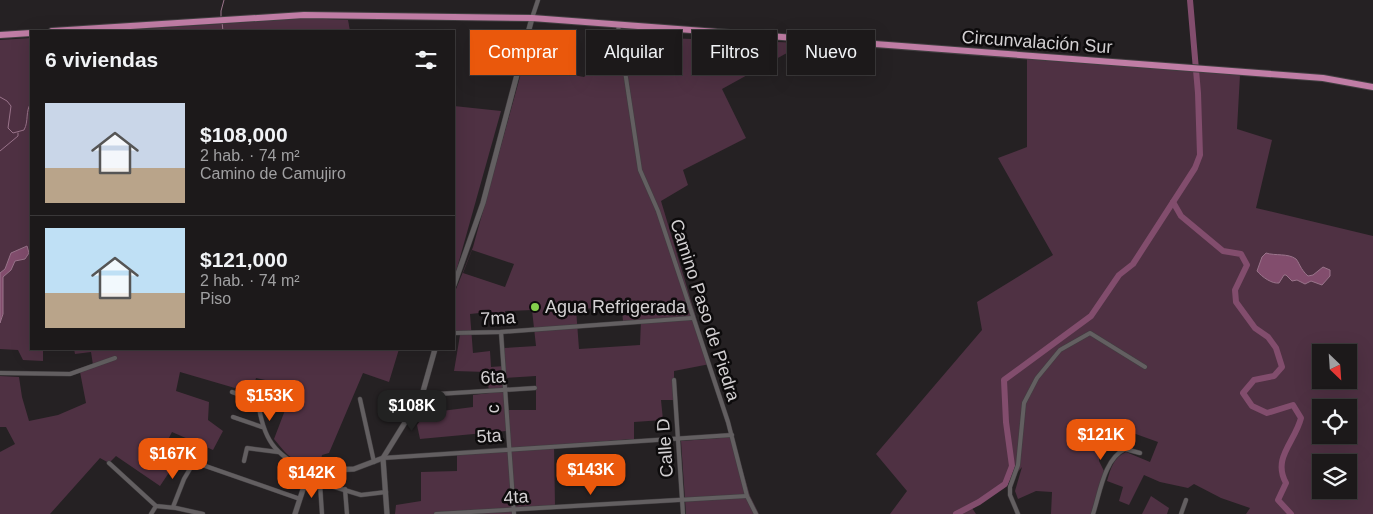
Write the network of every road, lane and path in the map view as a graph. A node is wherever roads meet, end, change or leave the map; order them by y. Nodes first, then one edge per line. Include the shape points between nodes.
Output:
1 (538, 0) edge
2 (532, 18) junction
3 (618, 25) junction
4 (66, 30) edge
5 (30, 33) edge
6 (0, 35) edge
7 (1373, 87) edge
8 (455, 282) edge
9 (692, 318) junction
10 (501, 332) junction
11 (455, 334) edge
12 (435, 350) edge
13 (115, 358) dead end
14 (1145, 367) dead end
15 (0, 373) edge
16 (674, 380) dead end
17 (534, 388) dead end
18 (505, 390) junction
19 (232, 392) dead end
20 (422, 395) junction
21 (360, 399) dead end
22 (233, 417) dead end
23 (262, 428) junction
24 (732, 435) junction
25 (678, 438) junction
26 (509, 448) junction
27 (278, 452) junction
28 (1140, 453) dead end
29 (383, 458) junction
30 (244, 461) dead end
31 (374, 462) junction
32 (109, 463) dead end
33 (309, 471) junction
34 (305, 483) junction
35 (320, 484) junction
36 (345, 490) junction
37 (386, 492) junction
38 (747, 496) junction
39 (300, 499) junction
40 (682, 499) junction
41 (1186, 500) dead end
42 (156, 506) junction
43 (173, 507) junction
44 (514, 512) edge
45 (150, 514) edge
46 (204, 514) edge
47 (295, 514) edge
48 (322, 514) edge
49 (347, 514) edge
50 (387, 514) edge
51 (436, 514) edge
52 (683, 514) edge
53 (756, 514) edge
54 (1018, 514) edge
55 (1093, 514) edge
56 (1181, 514) edge

1 - 2 street
2 - 3 main road, Circunvalación Sur
2 - 4 main road, Circunvalación Sur via 355,14 217,19
2 - 8 street via 484,203
3 - 7 main road, Circunvalación Sur via 1323,78
3 - 9 street, Camino Paso de Piedra via 640,170 658,211
5 - 6 main road
9 - 10 street, 7ma
9 - 24 street, Camino Paso de Piedra
10 - 11 street, 7ma
10 - 18 street, c
12 - 20 street
13 - 15 street via 70,374
14 - 54 street via 1090,333 1060,350 1037,378 1024,403 1018,465 1010,487 1010,496
16 - 25 street, Calle D
17 - 18 street, 6ta
18 - 20 street, 6ta
18 - 26 street, c
19 - 23 street, 5ta via 258,401
20 - 29 street
21 - 31 street
22 - 23 street
23 - 27 street, 5ta
24 - 25 street, 5ta
24 - 38 street, Camino Paso de Piedra
25 - 26 street, 5ta
25 - 40 street, Calle D
26 - 29 street, 5ta
26 - 44 street, c
27 - 30 street via 247,448
27 - 33 street, 5ta via 291,463
28 - 55 street via 1126,449 1118,452 1111,461
29 - 31 street, 5ta
29 - 37 street
31 - 33 street, 5ta via 354,469
32 - 42 street
33 - 34 street
34 - 35 street
34 - 39 street
35 - 36 street
35 - 48 street
36 - 37 street via 362,495
36 - 49 street
37 - 50 street
38 - 40 street, 4ta
38 - 53 street, Camino Paso de Piedra
39 - 43 street via 194,462
39 - 47 street
40 - 44 street, 4ta
40 - 52 street, Calle D
41 - 56 street
42 - 43 street
42 - 45 street
43 - 46 street
44 - 51 street, 4ta

